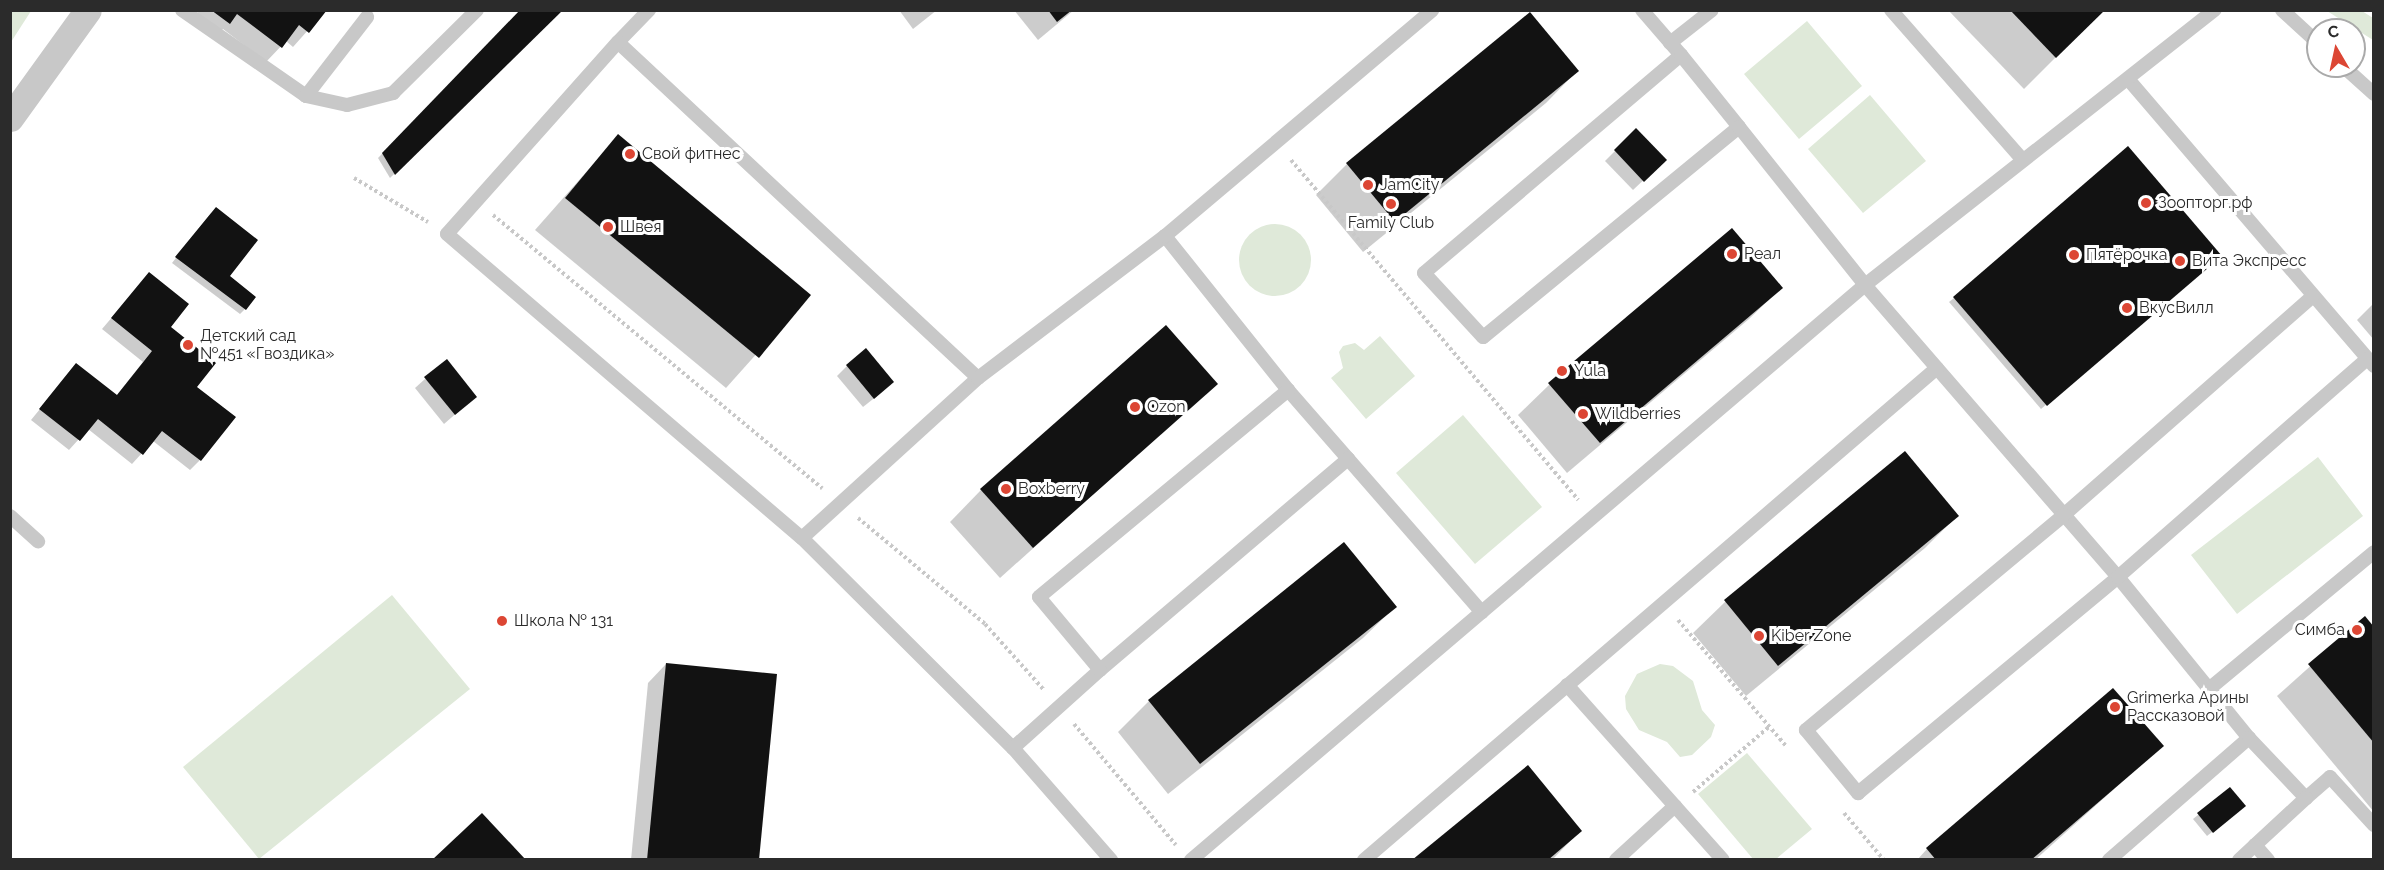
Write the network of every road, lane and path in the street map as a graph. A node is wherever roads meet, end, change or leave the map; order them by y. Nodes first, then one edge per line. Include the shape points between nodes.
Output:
1 (88, 10) edge
2 (182, 10) edge
3 (477, 10) edge
4 (648, 10) edge
5 (1432, 10) edge
6 (1642, 10) edge
7 (1712, 10) edge
8 (1890, 10) edge
9 (2215, 10) edge
10 (2282, 10) edge
11 (367, 17) dead end
12 (2306, 33) edge
13 (618, 42) junction
14 (1670, 43) junction
15 (1681, 55) junction
16 (2356, 78) edge
17 (2128, 79) junction
18 (2373, 94) edge
19 (306, 96) junction
20 (10, 118) edge
21 (1739, 127) junction
22 (1276, 142) junction
23 (2023, 160) junction
24 (354, 178) dead end
25 (447, 234) junction
26 (1165, 236) junction
27 (1865, 285) junction
28 (2313, 296) junction
29 (2370, 363) edge
30 (1937, 368) junction
31 (978, 378) junction
32 (1288, 390) junction
33 (1348, 459) junction
34 (2064, 515) junction
35 (10, 516) edge
36 (1593, 517) junction
37 (802, 538) junction
38 (38, 541) dead end
39 (2373, 552) edge
40 (2118, 577) junction
41 (1664, 603) junction
42 (1482, 612) junction
43 (1100, 670) junction
44 (1568, 685) junction
45 (2209, 689) junction
46 (1770, 726) junction
47 (2249, 738) junction
48 (1013, 748) junction
49 (1793, 753) dead end
50 (2306, 798) junction
51 (1676, 806) junction
52 (1838, 806) dead end
53 (2373, 825) edge
54 (2255, 845) junction
55 (1111, 860) edge
56 (1191, 860) edge
57 (1364, 860) edge
58 (1616, 860) edge
59 (1723, 860) edge
60 (1884, 860) edge
61 (2109, 860) edge
62 (2239, 860) edge
63 (2268, 860) edge

1 - 20 street
2 - 19 lane
3 - 19 lane via 393,93 347,105
4 - 13 lane
5 - 22 lane
6 - 14 lane
7 - 14 lane
8 - 23 lane
9 - 17 lane
10 - 12 lane
11 - 19 lane
13 - 25 lane
13 - 31 lane
14 - 15 lane
15 - 21 lane
15 - 21 lane via 1424,273 1483,337
16 - 18 lane
17 - 23 lane
17 - 28 lane
21 - 27 lane
22 - 26 lane
22 - 36 path
23 - 27 lane
24 - 25 path
25 - 37 lane
26 - 31 lane
26 - 32 lane
27 - 30 lane
27 - 36 lane
28 - 29 lane
28 - 34 lane
29 - 40 lane
30 - 34 lane
30 - 41 lane
31 - 37 lane
32 - 33 lane
32 - 43 lane via 1039,597
33 - 42 lane
33 - 43 lane
34 - 40 lane
34 - 40 lane via 1806,730 1858,792
35 - 38 lane
36 - 42 lane
37 - 48 lane
39 - 45 lane
40 - 45 lane
41 - 44 lane
41 - 46 path
42 - 56 lane
43 - 48 lane
44 - 51 lane
44 - 57 lane
45 - 47 lane
46 - 49 path
46 - 51 path
47 - 50 lane
47 - 61 lane
48 - 55 lane
50 - 53 lane via 2330,777
50 - 54 lane
51 - 58 lane
51 - 59 lane
52 - 60 path
54 - 62 lane
54 - 63 lane

